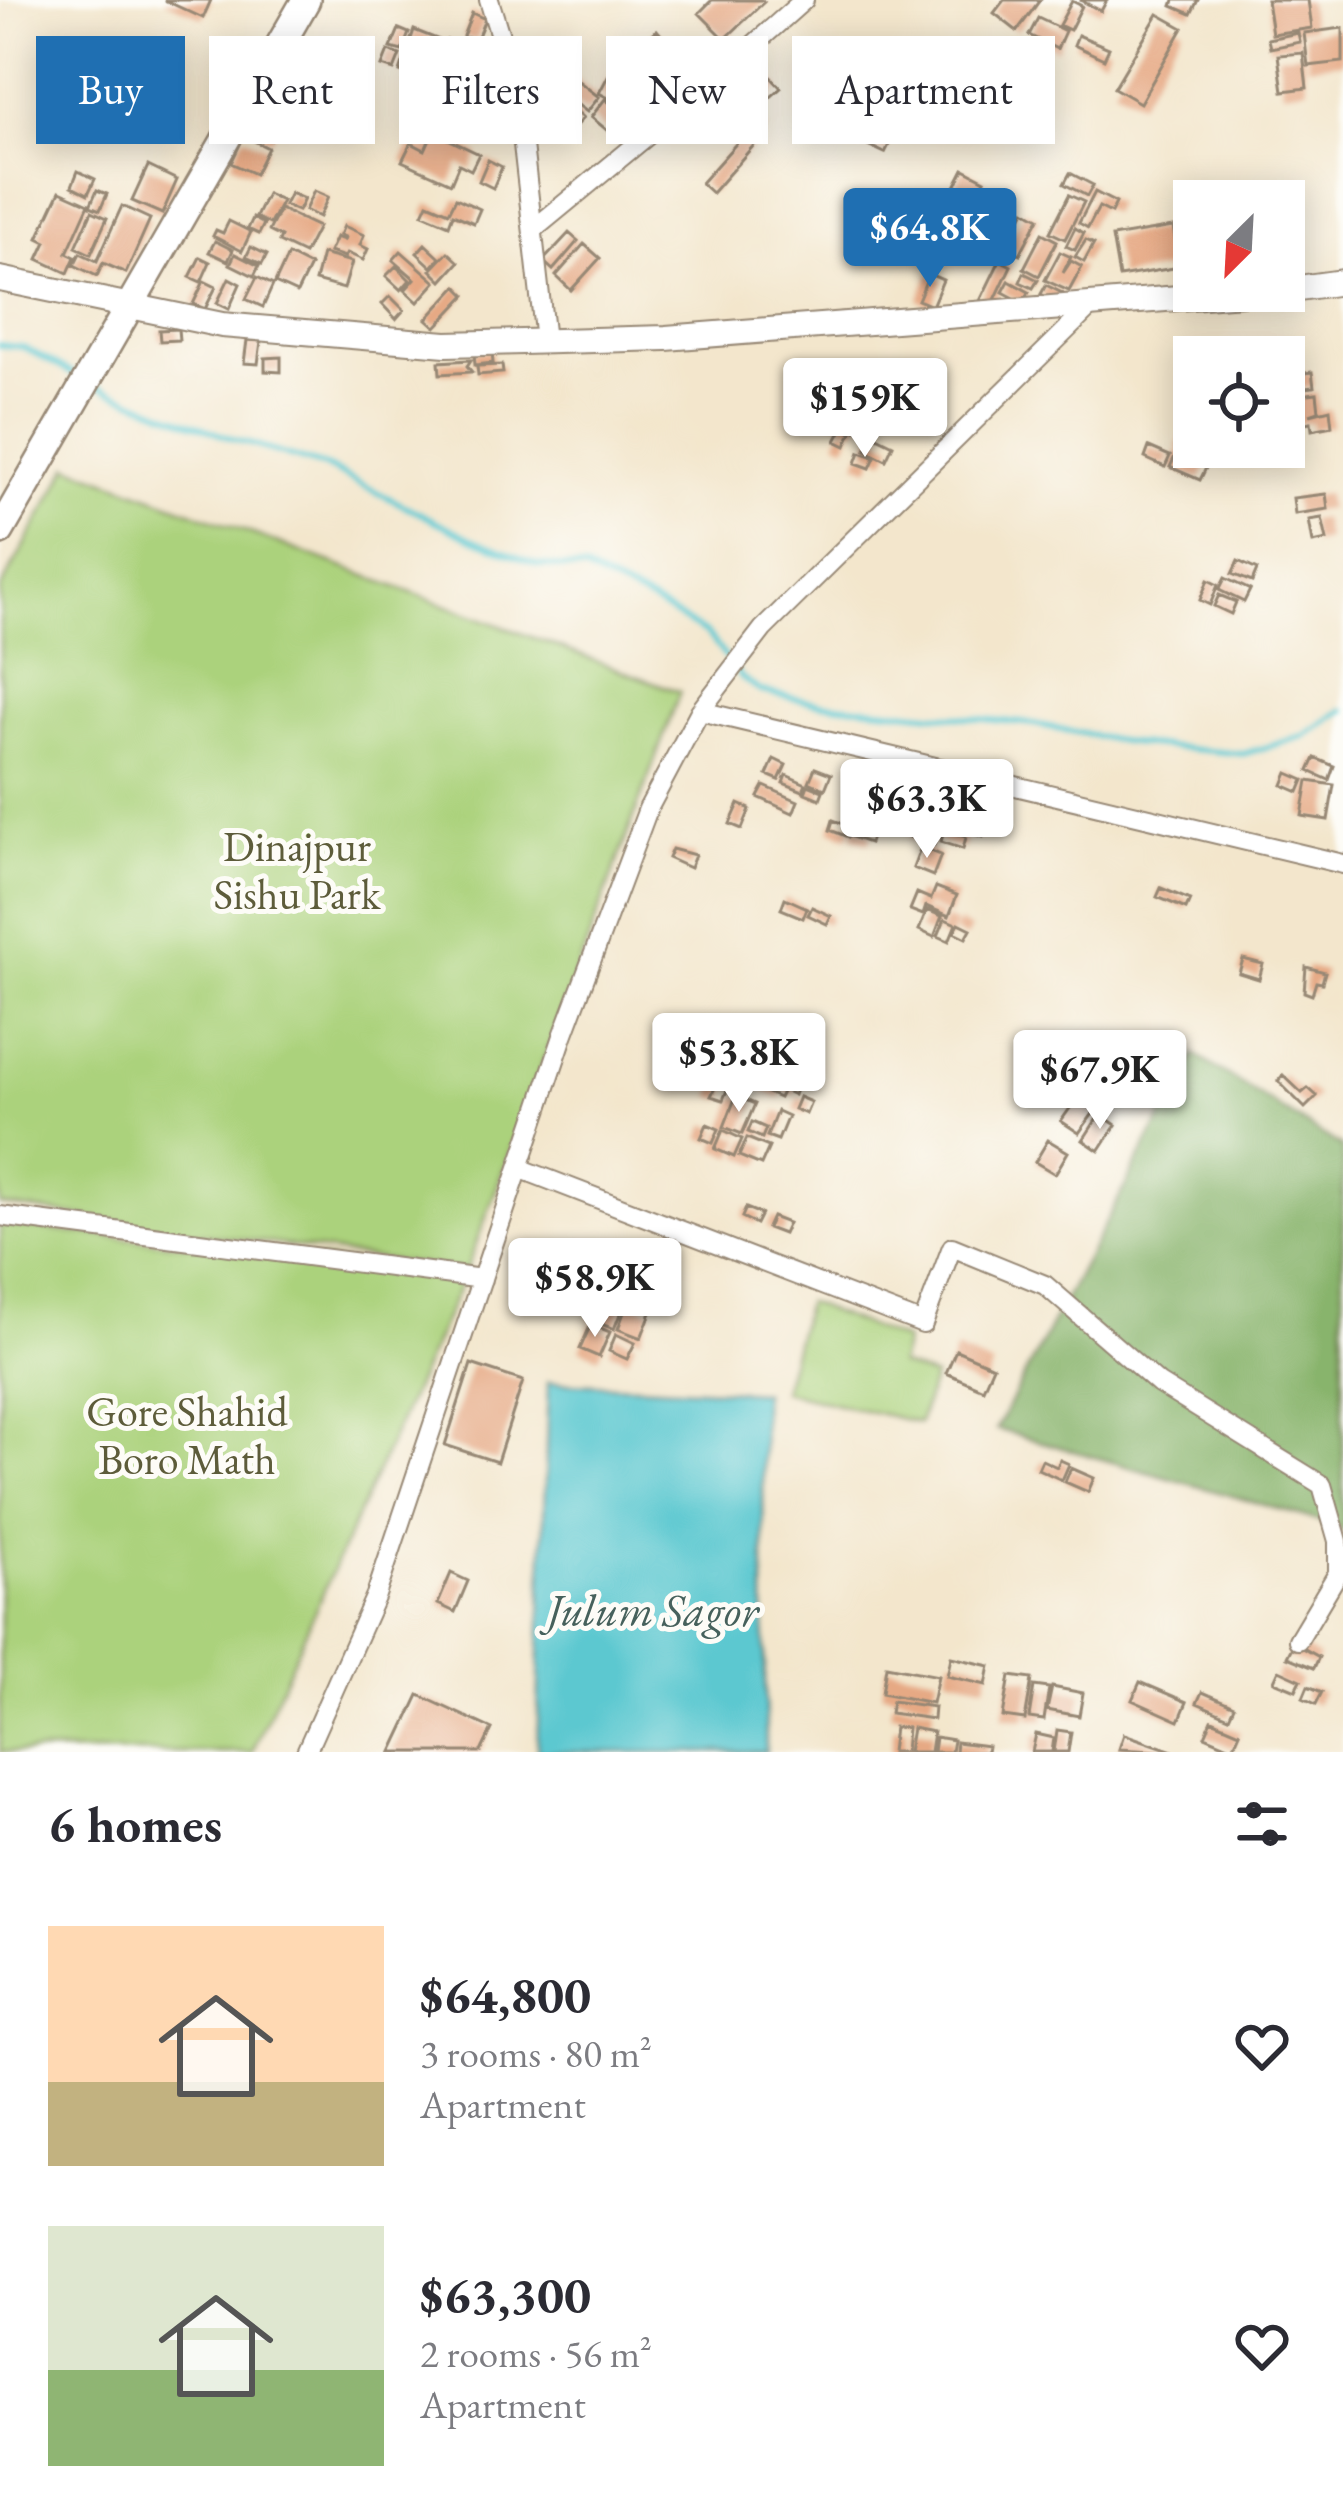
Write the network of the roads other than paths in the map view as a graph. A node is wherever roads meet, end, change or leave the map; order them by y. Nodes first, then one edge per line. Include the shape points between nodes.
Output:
1 (306, 0) edge
2 (489, 0) edge
3 (804, 0) edge
4 (533, 229) junction
5 (0, 279) edge
6 (1343, 282) edge
7 (1305, 287) edge
8 (1173, 300) edge
9 (131, 306) junction
10 (1090, 307) junction
11 (545, 341) junction
12 (0, 531) edge
13 (706, 703) junction
14 (1343, 864) edge
15 (519, 1168) junction
16 (0, 1216) edge
17 (482, 1280) junction
18 (1322, 1486) junction
19 (1343, 1501) edge
20 (1298, 1640) dead end
21 (306, 1752) edge

1 - 9 main road
2 - 4 street via 517,91
3 - 4 street
4 - 11 street
5 - 9 street
6 - 7 street
8 - 10 street
9 - 11 street via 267,329 446,344
9 - 12 main road
10 - 11 street
10 - 13 street via 763,629
13 - 14 street
13 - 15 street via 648,809
15 - 17 street
15 - 18 street via 922,1324 952,1247 1045,1285 1160,1384
16 - 17 street
17 - 21 street via 376,1595
18 - 19 street
18 - 20 street via 1338,1540 1338,1574

